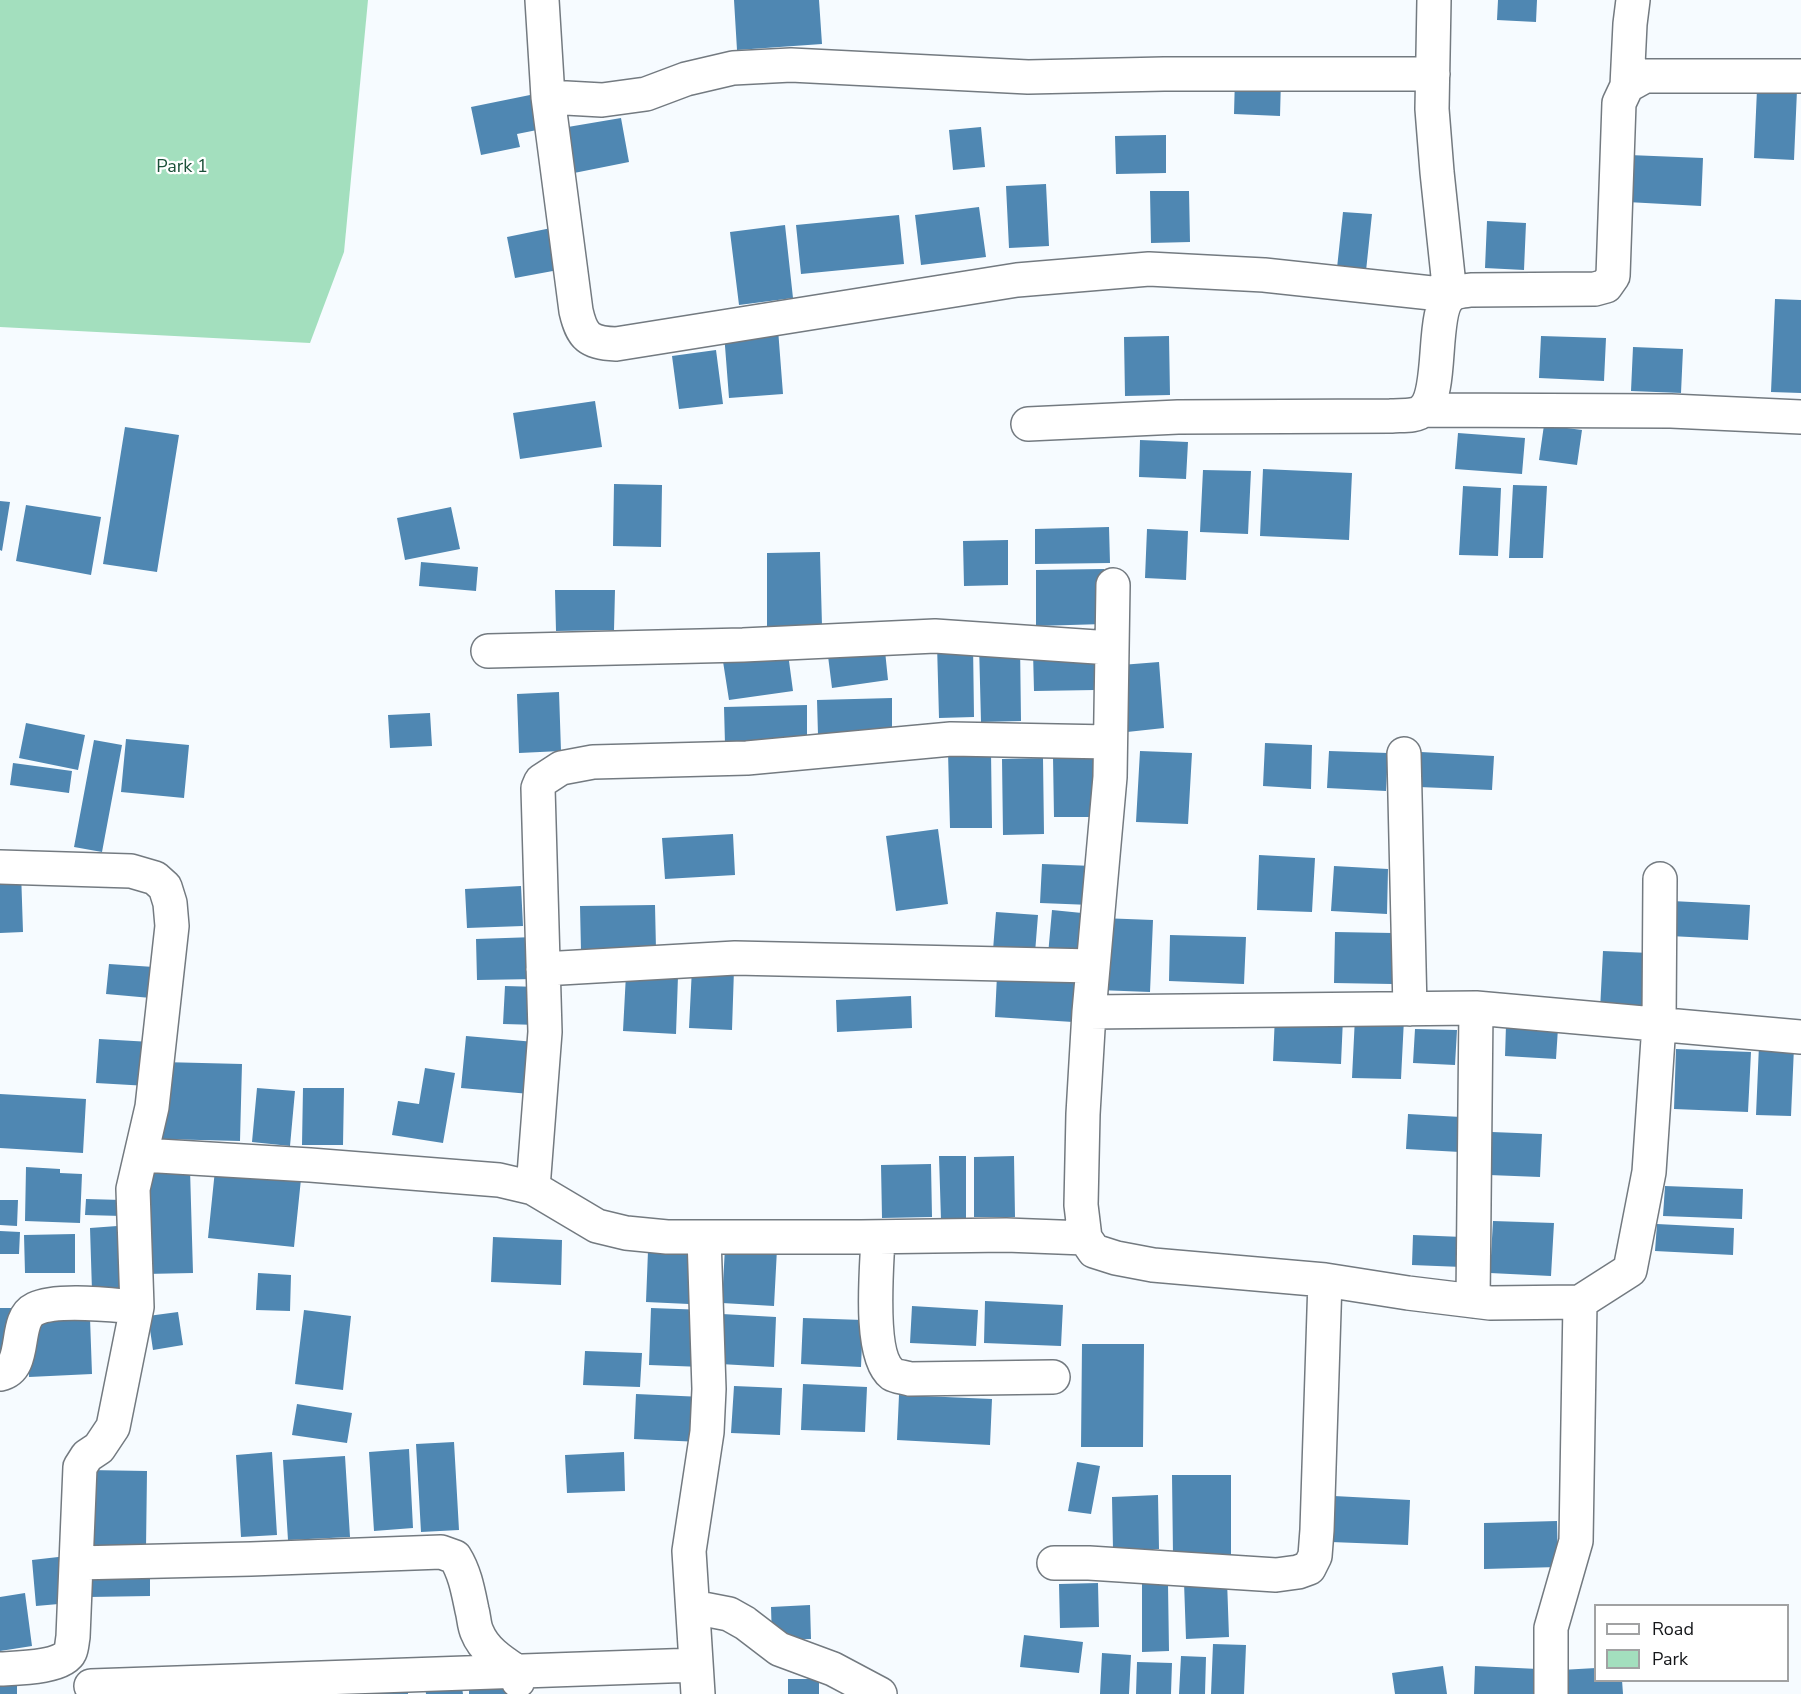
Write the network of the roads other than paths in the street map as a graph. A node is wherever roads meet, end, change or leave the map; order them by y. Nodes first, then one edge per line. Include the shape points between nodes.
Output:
1 (542, 0) edge
2 (1434, 0) edge
3 (1633, 0) edge
4 (1432, 74) junction
5 (1801, 76) edge
6 (1627, 86) junction
7 (548, 97) junction
8 (1450, 295) junction
9 (1423, 410) junction
10 (1801, 417) edge
11 (1028, 423) dead end
12 (1113, 585) dead end
13 (1111, 648) junction
14 (488, 651) dead end
15 (1110, 742) junction
16 (1404, 754) dead end
17 (0, 867) edge
18 (1660, 879) dead end
19 (1094, 966) junction
20 (543, 969) junction
21 (1476, 1008) junction
22 (1410, 1009) junction
23 (1089, 1012) junction
24 (1659, 1024) junction
25 (1801, 1037) edge
26 (142, 1155) junction
27 (533, 1188) junction
28 (704, 1237) junction
29 (878, 1237) junction
30 (1084, 1238) junction
31 (1325, 1280) junction
32 (1473, 1301) junction
33 (1580, 1302) junction
34 (137, 1306) junction
35 (0, 1374) edge
36 (1053, 1377) dead end
37 (76, 1563) junction
38 (1054, 1563) dead end
39 (693, 1607) junction
40 (70, 1653) junction
41 (0, 1669) edge
42 (697, 1680) edge
43 (518, 1683) edge
44 (93, 1690) edge
45 (880, 1694) edge
46 (1551, 1694) edge

1 - 7 street
2 - 4 street
3 - 6 street
4 - 7 street via 1028,77 791,65 733,68 646,94 602,100
4 - 8 street via 1436,162
5 - 6 street via 1644,76
6 - 8 street via 1619,103 1613,276 1606,286 1577,291 1471,290
7 - 8 street via 578,320 591,339 601,343 616,344 1017,280 1149,269 1264,275
8 - 9 street via 1443,308 1434,386
9 - 10 street via 1671,411
9 - 11 street via 1391,416 1178,417
12 - 13 street
13 - 14 street via 935,636
13 - 15 street
15 - 19 street
15 - 20 street via 951,739 747,758 593,762 561,768 541,781 538,789
16 - 22 street
17 - 26 street via 131,871 155,878 165,887 172,926 152,1107
18 - 24 street
19 - 20 street via 735,958
19 - 23 street
20 - 27 street via 545,1032
21 - 22 street
21 - 24 street
21 - 32 street
22 - 23 street
23 - 30 street via 1083,1114
24 - 25 street
24 - 33 street via 1649,1172 1630,1270
26 - 27 street via 499,1180
26 - 34 street via 133,1190
27 - 28 street via 597,1226 626,1233
28 - 29 street
28 - 39 street via 709,1389 707,1432 689,1551
29 - 30 street
29 - 36 street via 876,1323 880,1355 894,1375
30 - 31 street via 1094,1251 1153,1265
31 - 32 street
31 - 38 street via 1317,1530 1315,1556 1309,1568 1276,1575
32 - 33 street
33 - 46 street via 1576,1541 1551,1628
34 - 35 street via 72,1304 35,1309 26,1316 12,1367
34 - 37 street via 113,1427 80,1467
37 - 40 street
37 - 43 street via 441,1552 456,1557 477,1632
39 - 42 street
39 - 45 street via 729,1614 779,1649 832,1669
40 - 41 street via 49,1665
40 - 44 street
42 - 43 street
43 - 44 street

